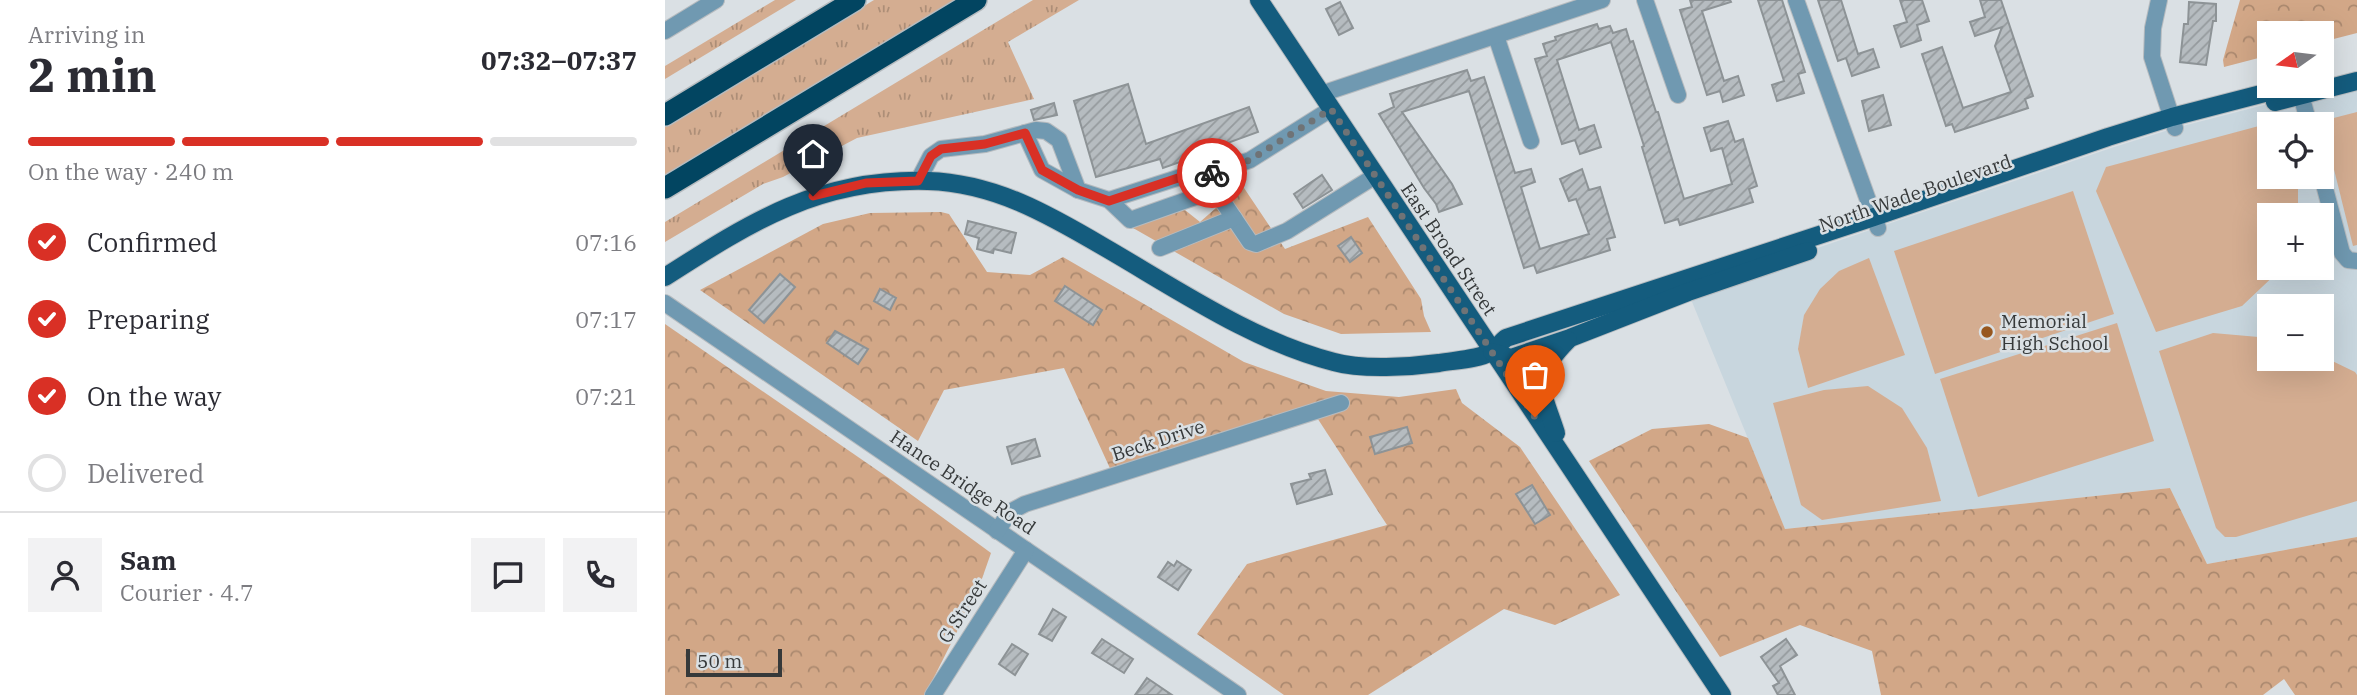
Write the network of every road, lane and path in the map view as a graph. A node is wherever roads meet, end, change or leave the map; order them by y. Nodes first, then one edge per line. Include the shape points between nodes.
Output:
1 (716, 0) edge
2 (855, 0) edge
3 (976, 0) edge
4 (1259, 0) edge
5 (1602, 0) edge
6 (1645, 0) edge
7 (1796, 0) edge
8 (2159, 0) edge
9 (665, 31) edge
10 (1496, 36) junction
11 (2357, 69) edge
12 (2335, 75) edge
13 (2357, 81) edge
14 (2335, 84) edge
15 (1678, 95) dead end
16 (2266, 98) edge
17 (1326, 102) junction
18 (665, 115) edge
19 (2174, 123) junction
20 (1025, 133) junction
21 (1531, 141) dead end
22 (1210, 174) junction
23 (1375, 176) junction
24 (918, 181) junction
25 (665, 188) edge
26 (2325, 189) edge
27 (1078, 190) junction
28 (1215, 190) junction
29 (1109, 201) junction
30 (1234, 218) junction
31 (1876, 223) junction
32 (1160, 247) dead end
33 (2357, 261) edge
34 (665, 277) edge
35 (665, 303) edge
36 (1570, 338) junction
37 (1492, 352) junction
38 (1341, 403) dead end
39 (1564, 460) junction
40 (997, 531) junction
41 (1026, 550) junction
42 (933, 695) edge
43 (1238, 695) edge
44 (1722, 695) edge

1 - 9 street
2 - 18 highway
3 - 25 highway
4 - 17 main road, East Broad Street
5 - 10 street
6 - 15 street
7 - 31 street
8 - 19 street via 2152,57
10 - 17 street
10 - 21 street
11 - 12 main road
13 - 14 main road, North Wade Boulevard
16 - 19 main road, North Wade Boulevard
17 - 22 street via 1250,160
17 - 23 main road, East Broad Street
19 - 31 main road, North Wade Boulevard via 2108,137
20 - 24 street via 941,149 931,156
20 - 27 street via 1042,170
20 - 27 street via 1046,131 1059,140
22 - 28 street
22 - 29 street via 1199,171
23 - 30 street via 1287,231 1256,244
23 - 37 main road, East Broad Street
24 - 34 main road, North Wade Boulevard via 848,186 788,205
24 - 37 main road, North Wade Boulevard via 963,185 1027,204 1258,335 1336,363 1419,366
26 - 33 street via 2342,253
27 - 29 street
28 - 29 street via 1130,220
28 - 30 street
30 - 32 street
31 - 36 main road, North Wade Boulevard
31 - 37 main road, North Wade Boulevard via 1506,338
35 - 40 street, Hance Bridge Road
36 - 37 main road, North Wade Boulevard via 1511,358
36 - 39 main road via 1544,367 1541,379 1545,406
37 - 39 main road, East Broad Street
38 - 40 street, Beck Drive via 1025,504 1010,512
39 - 44 main road, East Broad Street
40 - 41 street, Hance Bridge Road
41 - 42 street, G Street
41 - 43 street, Hance Bridge Road

